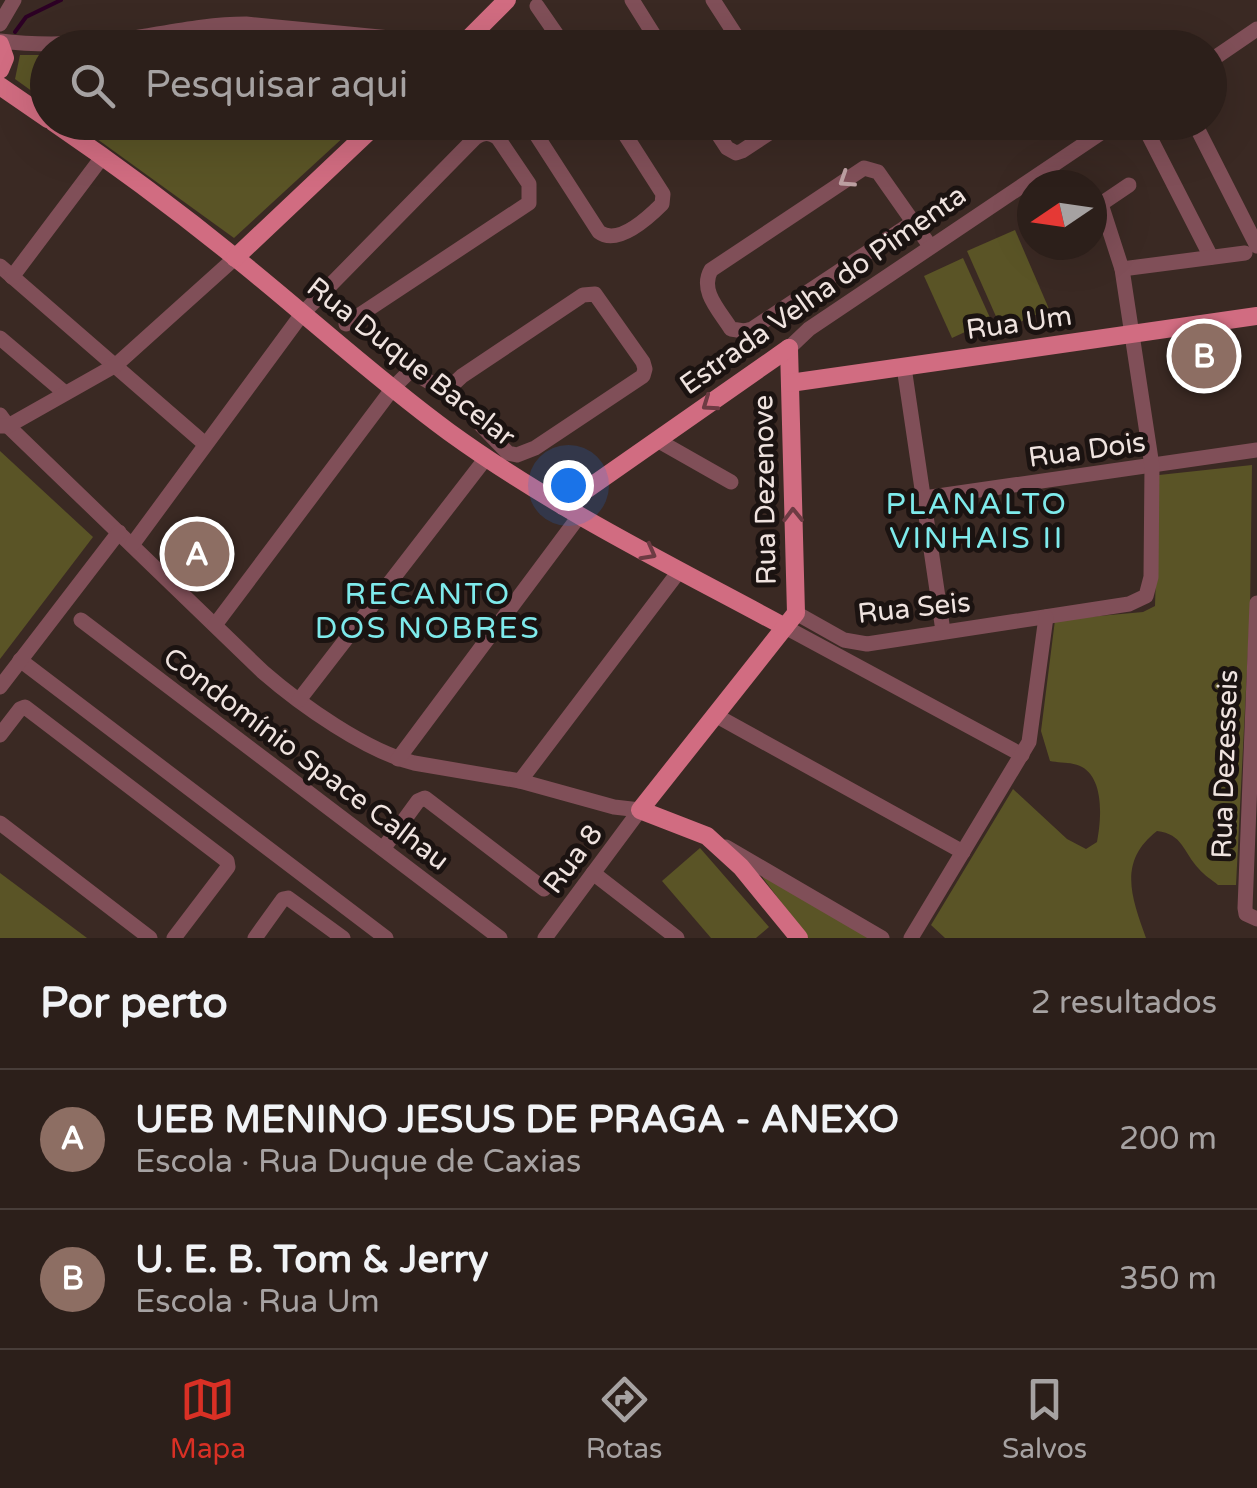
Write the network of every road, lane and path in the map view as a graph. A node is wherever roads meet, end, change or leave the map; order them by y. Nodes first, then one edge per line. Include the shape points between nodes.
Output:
1 (14, 0) edge
2 (507, 0) edge
3 (632, 0) edge
4 (712, 0) edge
5 (537, 6) dead end
6 (0, 24) edge
7 (1257, 29) edge
8 (184, 30) edge
9 (312, 30) edge
10 (480, 30) edge
11 (554, 30) edge
12 (651, 30) edge
13 (732, 30) edge
14 (30, 44) edge
15 (1227, 49) edge
16 (1, 67) edge
17 (30, 99) edge
18 (79, 140) edge
19 (360, 140) edge
20 (473, 140) edge
21 (499, 140) edge
22 (540, 140) edge
23 (628, 140) edge
24 (721, 140) edge
25 (759, 140) edge
26 (1090, 140) edge
27 (1151, 140) edge
28 (1202, 140) edge
29 (103, 156) junction
30 (1129, 185) dead end
31 (1107, 200) edge
32 (914, 221) junction
33 (1107, 231) edge
34 (930, 246) junction
35 (1251, 249) edge
36 (1211, 257) junction
37 (236, 258) junction
38 (1122, 268) junction
39 (6, 272) edge
40 (302, 314) junction
41 (1257, 316) edge
42 (346, 324) dead end
43 (1132, 334) junction
44 (0, 338) edge
45 (788, 348) junction
46 (116, 365) junction
47 (904, 367) junction
48 (790, 383) junction
49 (393, 388) junction
50 (447, 390) junction
51 (65, 394) junction
52 (3, 423) edge
53 (657, 440) junction
54 (205, 444) junction
55 (1257, 450) edge
56 (486, 458) junction
57 (1152, 466) junction
58 (732, 482) dead end
59 (924, 498) junction
60 (572, 510) junction
61 (119, 532) junction
62 (132, 544) junction
63 (680, 570) junction
64 (1257, 603) edge
65 (1046, 617) junction
66 (81, 620) dead end
67 (790, 620) junction
68 (215, 625) junction
69 (943, 632) junction
70 (20, 660) junction
71 (0, 687) edge
72 (299, 700) junction
73 (715, 715) junction
74 (0, 735) edge
75 (1022, 755) junction
76 (398, 759) junction
77 (520, 781) junction
78 (640, 810) junction
79 (219, 817) junction
80 (0, 823) edge
81 (243, 830) junction
82 (706, 836) junction
83 (200, 840) junction
84 (382, 848) junction
85 (963, 852) junction
86 (220, 856) junction
87 (593, 873) junction
88 (544, 888) dead end
89 (1257, 919) edge
90 (150, 938) edge
91 (174, 938) edge
92 (255, 938) edge
93 (342, 938) edge
94 (386, 938) edge
95 (500, 938) edge
96 (545, 938) edge
97 (677, 938) edge
98 (799, 938) edge
99 (882, 938) edge
100 (911, 938) edge

1 - 6 street
2 - 10 main road
3 - 12 street
4 - 13 street
5 - 11 street
7 - 15 street
8 - 9 street via 246,24
14 - 16 street via 9,48
16 - 17 main road, Rua Duque Bacelar
18 - 29 main road, Rua Duque Bacelar
19 - 37 main road
20 - 40 street
21 - 42 street via 529,184 529,203
22 - 23 street via 600,232 613,238 662,204 663,194
24 - 25 street via 736,153
26 - 34 street, Estrada Velha do Pimenta
27 - 36 street
28 - 35 street
29 - 37 main road, Rua Duque Bacelar
29 - 39 street
30 - 31 street
32 -> 32 street via 878,172 864,168 711,270 706,289 732,329 744,331
32 - 34 street
33 - 38 street
34 - 45 street, Estrada Velha do Pimenta
35 - 36 street
36 - 38 street
37 - 40 main road, Rua Duque Bacelar
37 - 46 street
38 - 43 street
39 - 46 street
40 - 49 main road, Rua Duque Bacelar
40 - 54 street
41 - 43 main road, Rua Um
43 - 47 main road, Rua Um
43 - 57 street
44 - 51 street
45 - 48 main road, Rua Dezenove
45 -> 53 main road, Estrada Velha do Pimenta
46 - 51 street
46 - 54 street
47 - 48 main road, Rua Um
47 - 59 street
67 -> 48 main road, Rua Dezenove
49 - 50 street via 414,372
49 - 56 main road, Rua Duque Bacelar
49 - 68 street
50 - 50 street via 517,456 644,376 645,369 600,298 588,294
51 - 52 street
52 - 61 street
53 - 58 street
53 - 60 main road, Estrada Velha do Pimenta
54 - 62 street
55 - 57 street, Rua Dois
56 - 60 main road, Rua Duque Bacelar
56 - 72 street
57 - 59 street, Rua Dois
57 - 65 street, Rua Seis via 1146,596
59 - 69 street
60 -> 63 main road, Rua Duque Bacelar
60 - 76 street
61 - 62 street
61 - 70 street
62 - 68 street
63 - 67 main road, Rua Duque Bacelar
63 - 77 street
64 - 89 street, Rua Dezesseis via 1244,908
65 - 69 street, Rua Seis
65 - 75 street via 1031,735
66 - 84 street, Condomínio Space Calhau
67 - 69 street, Rua Seis via 856,643
67 - 73 main road
67 - 75 street, Rua Duque Bacelar
68 - 72 street
70 - 71 street
70 - 79 street
72 - 76 street
73 - 78 main road
73 - 85 street
74 - 83 street via 25,707
75 - 85 street
76 - 77 street
77 - 78 street
78 - 82 main road
78 - 87 street, Rua 8
79 - 81 street
79 - 83 street
80 - 90 street
81 - 86 street
81 - 94 street
82 - 98 main road
82 - 99 street
83 - 86 street
84 - 88 street via 425,798
84 - 95 street, Condomínio Space Calhau
85 - 100 street
86 - 91 street via 228,867
87 - 96 street, Rua 8
87 - 97 street
92 - 93 street via 288,898

